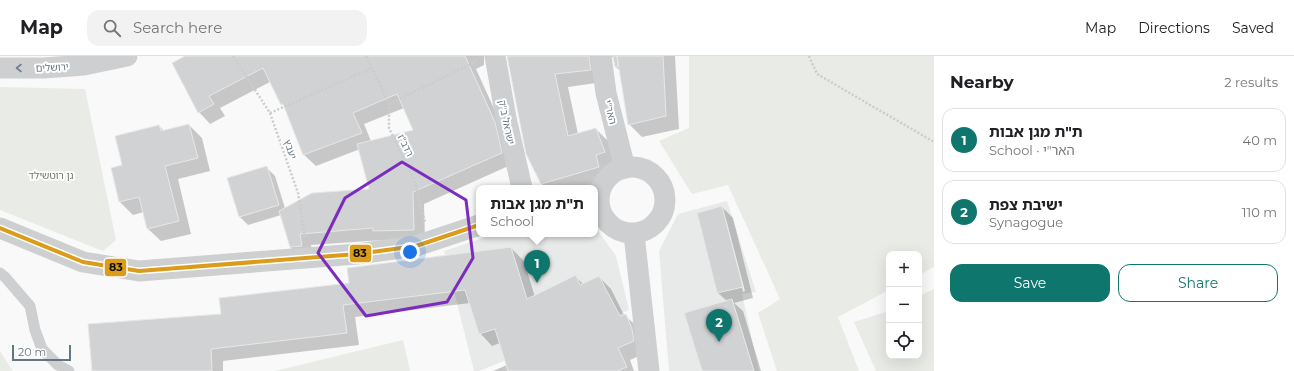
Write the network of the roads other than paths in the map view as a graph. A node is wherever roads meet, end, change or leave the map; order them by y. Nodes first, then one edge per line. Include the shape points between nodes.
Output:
1 (127, 56) edge
2 (601, 56) edge
3 (488, 58) edge
4 (0, 68) edge
5 (625, 168) junction
6 (521, 185) edge
7 (598, 195) edge
8 (598, 202) edge
9 (476, 226) edge
10 (0, 228) edge
11 (634, 234) junction
12 (0, 273) edge
13 (69, 371) edge
14 (650, 371) edge

1 -> 4 street, ירושלים via 84,65
2 - 5 street, האר"י via 606,93
3 - 6 street, ישראל ב"ק via 506,118
5 - 7 street via 614,172 606,180
5 - 11 street via 637,168 651,173 664,192 665,204 661,215 645,231
8 - 11 street via 605,220 613,228
9 - 10 street via 416,246 357,254 139,271 83,262
11 - 14 street
12 - 13 lane via 30,306 42,349 58,366

